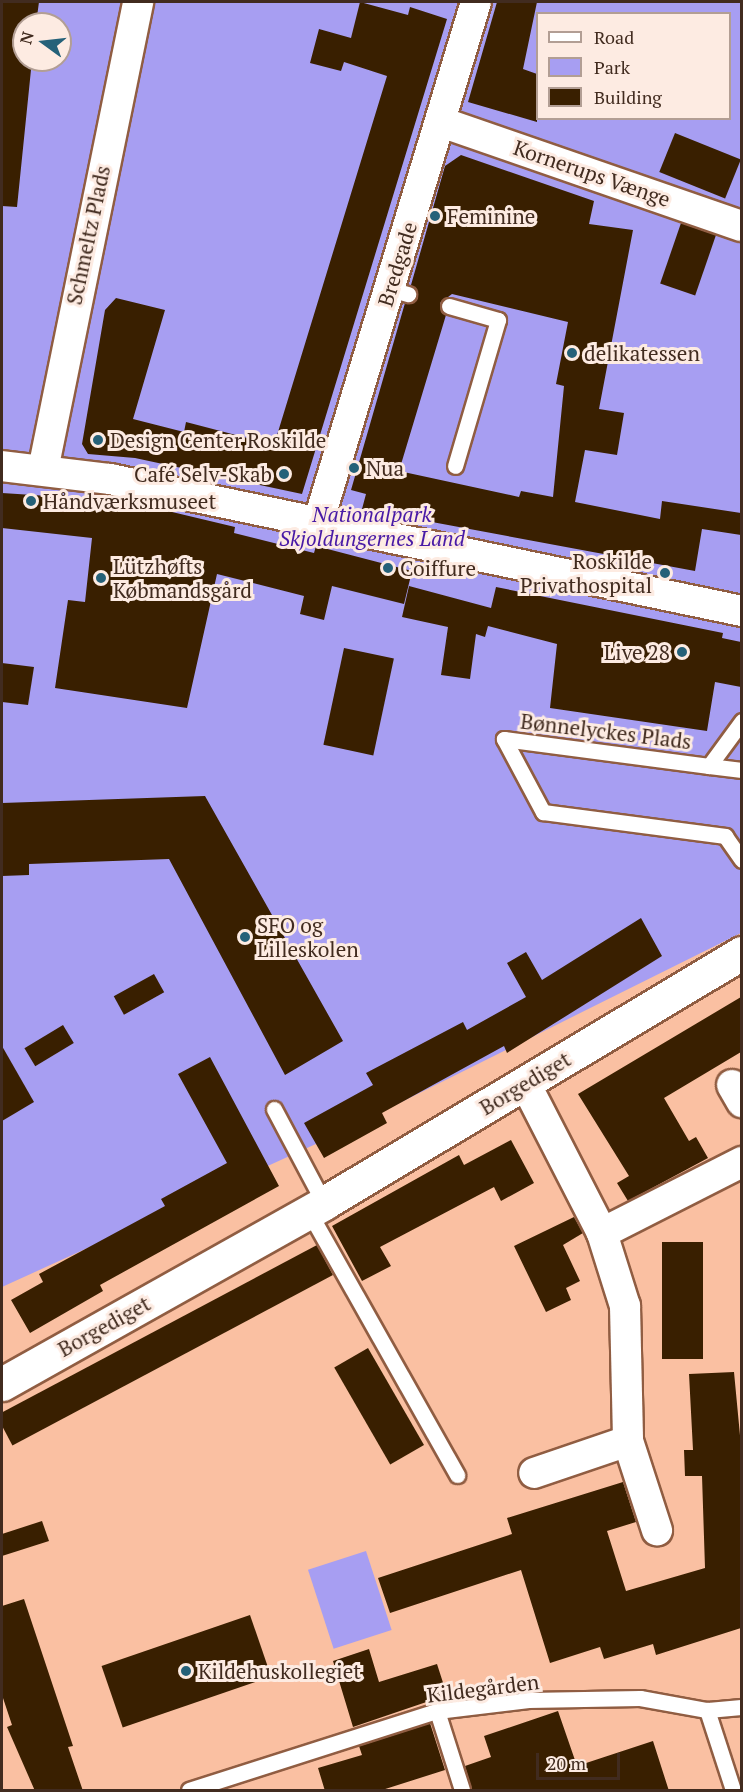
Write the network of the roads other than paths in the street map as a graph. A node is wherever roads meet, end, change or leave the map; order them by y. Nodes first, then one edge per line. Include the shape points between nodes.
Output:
1 (138, 2) edge
2 (472, 2) edge
3 (441, 122) junction
4 (741, 226) edge
5 (449, 306) dead end
6 (2, 466) edge
7 (455, 466) dead end
8 (43, 470) junction
9 (318, 523) junction
10 (741, 611) edge
11 (741, 722) edge
12 (710, 766) junction
13 (741, 770) edge
14 (741, 860) edge
15 (741, 953) edge
16 (525, 1083) junction
17 (274, 1110) dead end
18 (741, 1162) edge
19 (316, 1207) junction
20 (602, 1233) junction
21 (9, 1377) edge
22 (628, 1441) junction
23 (534, 1473) dead end
24 (457, 1475) dead end
25 (657, 1530) dead end
26 (741, 1707) edge
27 (707, 1710) junction
28 (437, 1711) junction
29 (735, 1783) edge
30 (189, 1791) edge
31 (462, 1791) edge

1 - 8 street, Schmeltz Plads
2 - 3 street, Bredgade
3 - 4 street, Kornerups Vænge
3 - 9 street, Bredgade via 399,291
5 - 7 lane via 498,320
6 - 8 street
8 - 9 street
9 - 10 street
11 - 12 lane, Bønnelyckes Plads
12 - 13 lane, Bønnelyckes Plads
12 - 14 lane, Bønnelyckes Plads via 504,739 543,812 725,836
15 - 16 main road, Borgediget
16 - 19 main road, Borgediget
16 - 20 street
17 - 19 lane
18 - 20 street
19 - 21 main road, Borgediget
19 - 24 lane
20 - 22 street via 625,1306
22 - 23 street
22 - 25 street
26 - 27 lane, Kildegården
27 - 28 lane, Kildegården via 640,1698 528,1701
27 - 29 lane
28 - 30 lane, Kildegården
28 - 31 lane

